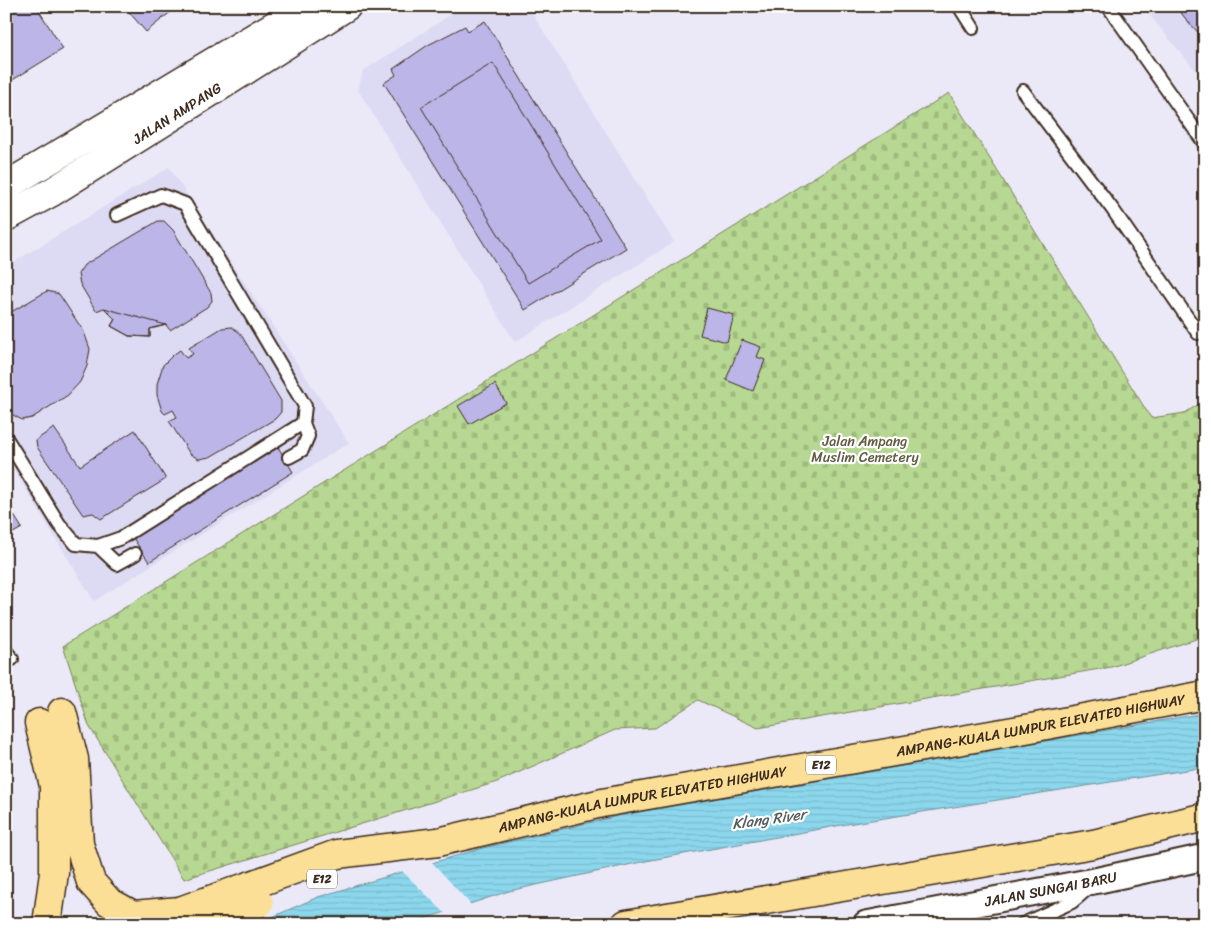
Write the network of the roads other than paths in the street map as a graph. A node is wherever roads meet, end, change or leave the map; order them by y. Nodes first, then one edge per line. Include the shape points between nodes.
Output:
1 (307, 6) edge
2 (346, 6) edge
3 (959, 6) edge
4 (1108, 6) edge
5 (973, 28) dead end
6 (1023, 92) dead end
7 (1205, 144) edge
8 (6, 186) edge
9 (117, 215) dead end
10 (6, 217) edge
11 (1198, 333) dead end
12 (303, 423) junction
13 (6, 438) edge
14 (289, 457) dead end
15 (98, 546) junction
16 (135, 554) dead end
17 (1205, 695) edge
18 (1205, 818) edge
19 (438, 842) junction
20 (1205, 858) edge
21 (1099, 880) junction
22 (47, 924) edge
23 (209, 924) edge
24 (626, 924) edge
25 (866, 924) edge
26 (1023, 924) edge

1 - 8 main road, JALAN AMPANG
2 - 10 main road, JALAN AMPANG via 60,187
3 - 5 lane
4 - 7 lane
6 - 11 lane via 1113,210
9 - 12 lane via 160,194 185,204 305,406
12 - 14 lane via 308,436 302,450
12 - 15 lane via 121,538
13 - 15 lane via 58,524 76,544
15 - 16 lane via 117,564
17 - 19 highway, AMPANG-KUALA LUMPUR ELEVATED HIGHWAY / E12 via 602,803
18 - 24 highway via 1093,844
19 - 22 highway, bridge via 337,854 180,911 133,915 109,902 91,882 79,844 74,759 50,717 54,873
19 - 23 highway, AMPANG-KUALA LUMPUR ELEVATED HIGHWAY / E12, bridge via 332,875
20 - 21 street, JALAN SUNGAI BARU
21 - 25 street, JALAN SUNGAI BARU
21 - 26 lane via 1072,902

